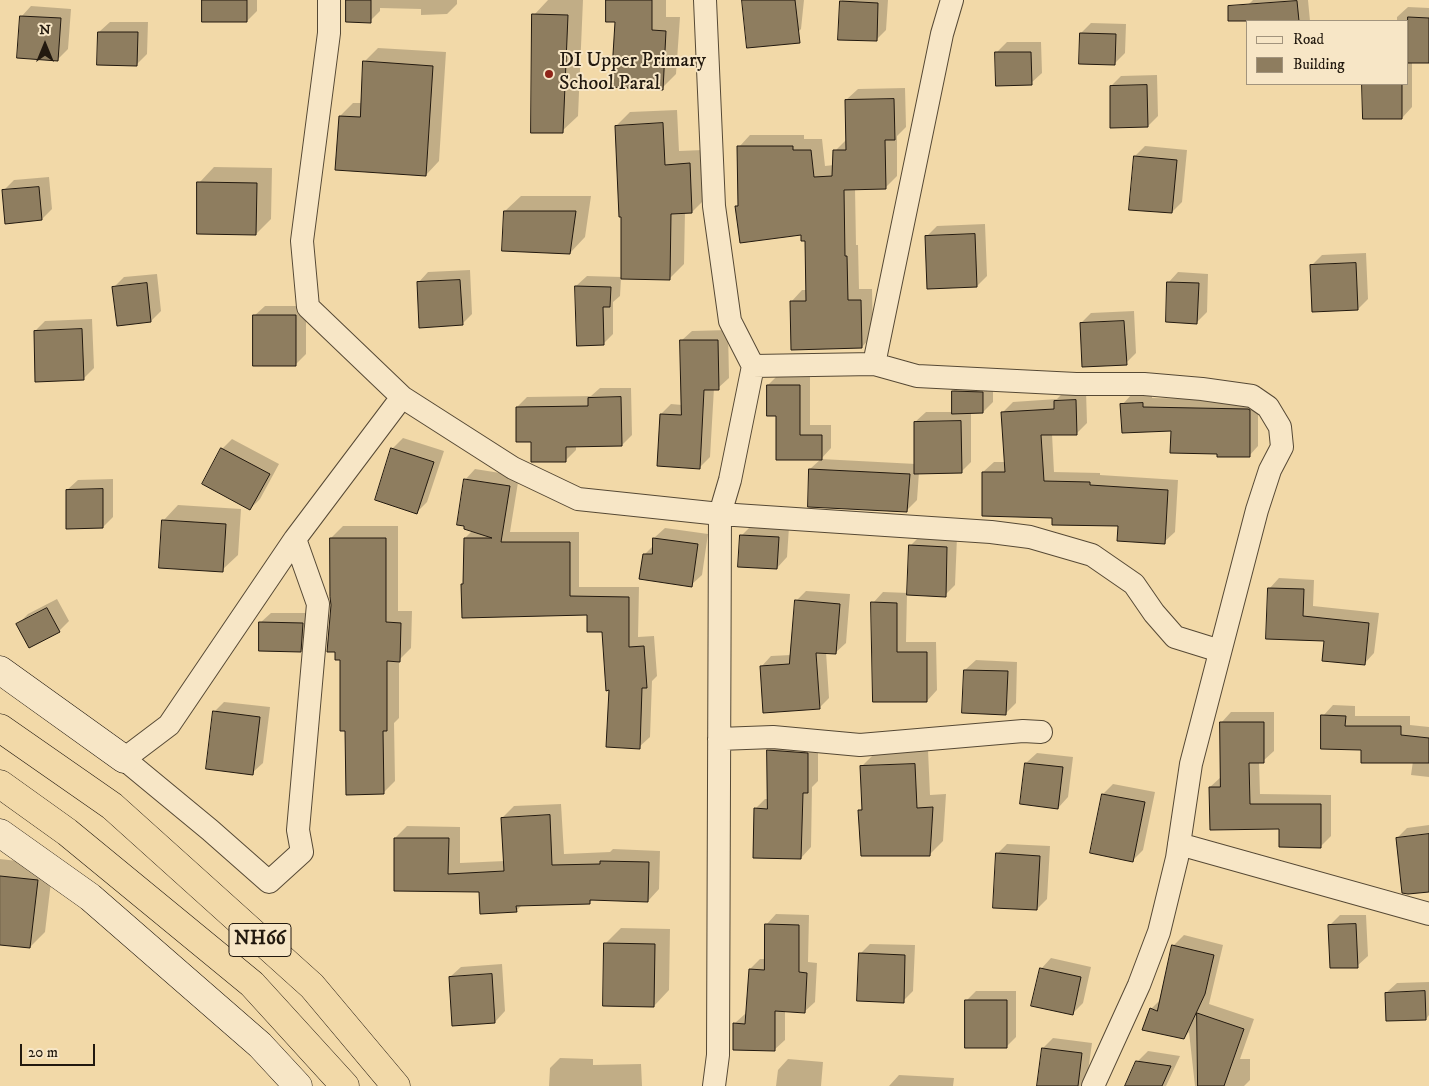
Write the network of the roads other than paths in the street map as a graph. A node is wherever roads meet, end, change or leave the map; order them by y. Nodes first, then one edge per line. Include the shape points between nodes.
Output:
1 (329, 0) edge
2 (705, 0) edge
3 (952, 0) edge
4 (874, 364) junction
5 (753, 366) junction
6 (402, 398) junction
7 (720, 514) junction
8 (295, 539) junction
9 (1220, 651) junction
10 (0, 670) edge
11 (0, 728) edge
12 (1041, 732) dead end
13 (719, 739) junction
14 (124, 759) junction
15 (0, 784) edge
16 (0, 834) edge
17 (1179, 844) junction
18 (1429, 914) edge
19 (298, 1086) edge
20 (345, 1086) edge
21 (396, 1086) edge
22 (714, 1086) edge
23 (1093, 1086) edge

1 - 6 street via 329,34 302,241 308,307
2 - 5 street via 714,206 730,321
3 - 4 street via 942,34
4 - 5 street
4 - 9 street via 917,376 1202,389 1252,396 1268,407 1280,427 1282,447 1270,470 1257,510
5 - 7 street
6 - 7 street via 513,468 578,500
6 - 8 street
7 - 9 street via 1030,537 1092,555 1134,584 1175,636
7 - 13 street
8 - 14 street via 169,725
8 - 14 street via 318,604 298,830 302,852 269,882
9 - 17 street via 1191,764
10 - 14 street
11 - 21 highway, NH66 via 112,806 312,986
12 - 13 street via 860,745 773,737
13 - 22 street via 718,1055
15 - 20 highway, NH66 via 67,832 252,984
16 - 19 street via 90,897 260,1045
17 - 18 street
17 - 23 street via 1159,932

